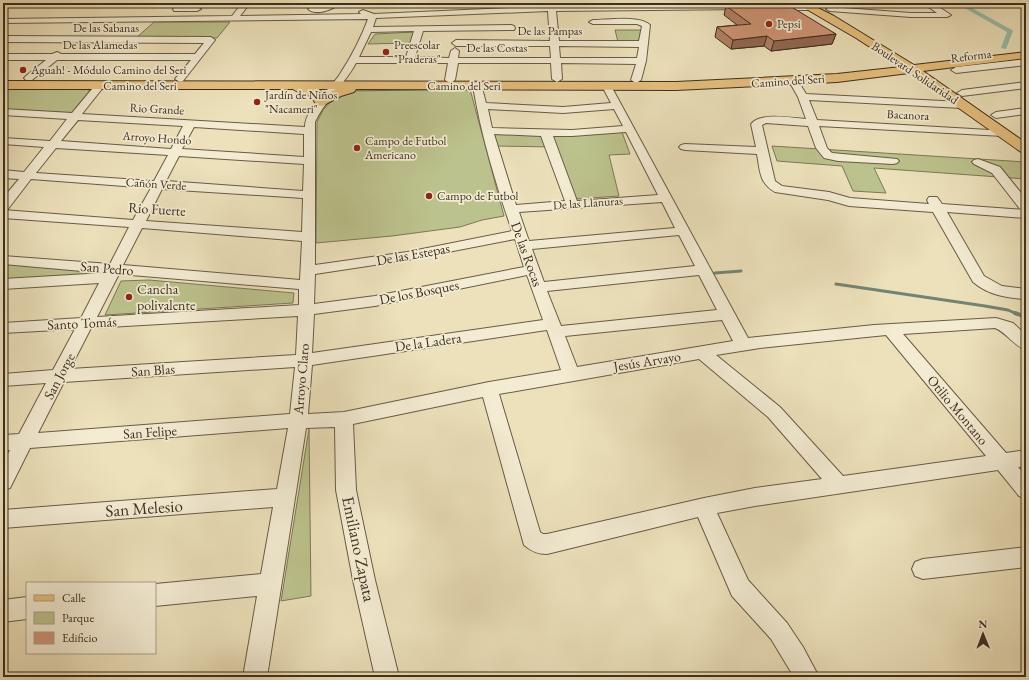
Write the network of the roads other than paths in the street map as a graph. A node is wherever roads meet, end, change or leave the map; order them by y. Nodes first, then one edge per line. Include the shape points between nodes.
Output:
1 (183, 3) edge
2 (336, 3) edge
3 (801, 3) edge
4 (927, 3) edge
5 (358, 6) edge
6 (814, 6) edge
7 (245, 7) edge
8 (399, 7) dead end
9 (552, 8) junction
10 (590, 8) junction
11 (203, 9) dead end
12 (302, 9) dead end
13 (512, 9) junction
14 (830, 9) junction
15 (411, 14) junction
16 (373, 16) junction
17 (346, 18) junction
18 (234, 19) junction
19 (243, 19) junction
20 (102, 20) junction
21 (153, 20) junction
22 (3, 21) edge
23 (419, 28) junction
24 (459, 28) junction
25 (511, 28) junction
26 (368, 30) junction
27 (594, 33) junction
28 (3, 39) edge
29 (77, 40) junction
30 (130, 40) junction
31 (456, 43) junction
32 (511, 43) junction
33 (554, 43) junction
34 (644, 44) junction
35 (882, 50) junction
36 (1026, 50) edge
37 (3, 57) edge
38 (55, 57) junction
39 (197, 57) junction
40 (353, 60) junction
41 (410, 60) junction
42 (453, 60) junction
43 (555, 60) junction
44 (641, 61) junction
45 (1025, 61) edge
46 (913, 66) junction
47 (956, 70) dead end
48 (818, 72) junction
49 (3, 78) edge
50 (29, 78) junction
51 (180, 79) junction
52 (557, 79) junction
53 (450, 80) junction
54 (636, 80) junction
55 (794, 81) junction
56 (338, 83) junction
57 (3, 85) edge
58 (100, 85) junction
59 (1026, 85) edge
60 (264, 86) junction
61 (404, 86) junction
62 (478, 86) junction
63 (607, 86) junction
64 (803, 97) junction
65 (962, 99) junction
66 (322, 102) junction
67 (481, 106) junction
68 (617, 106) junction
69 (1026, 111) edge
70 (3, 112) edge
71 (996, 115) junction
72 (75, 117) junction
73 (811, 122) junction
74 (190, 124) junction
75 (629, 129) junction
76 (310, 131) junction
77 (488, 131) junction
78 (546, 133) junction
79 (1003, 133) junction
80 (1026, 135) edge
81 (3, 141) edge
82 (53, 144) junction
83 (685, 147) dead end
84 (1026, 149) edge
85 (762, 151) junction
86 (175, 152) junction
87 (310, 161) junction
88 (892, 161) dead end
89 (978, 162) dead end
90 (3, 174) edge
91 (27, 176) junction
92 (158, 184) junction
93 (310, 195) junction
94 (666, 198) junction
95 (572, 204) junction
96 (935, 204) junction
97 (3, 206) edge
98 (1026, 208) edge
99 (511, 209) junction
100 (3, 214) edge
101 (138, 224) junction
102 (684, 231) junction
103 (308, 237) junction
104 (521, 240) junction
105 (3, 260) edge
106 (532, 270) junction
107 (704, 270) junction
108 (112, 273) junction
109 (306, 278) junction
110 (3, 284) edge
111 (538, 286) junction
112 (1026, 294) edge
113 (305, 310) junction
114 (728, 314) junction
115 (87, 322) junction
116 (3, 328) edge
117 (554, 328) junction
118 (890, 329) junction
119 (744, 344) junction
120 (1026, 344) edge
121 (702, 352) junction
122 (304, 360) junction
123 (571, 374) junction
124 (58, 376) junction
125 (3, 380) edge
126 (489, 389) junction
127 (344, 419) junction
128 (298, 420) junction
129 (25, 441) junction
130 (3, 443) edge
131 (1026, 458) edge
132 (1002, 462) junction
133 (3, 482) edge
134 (839, 485) junction
135 (1026, 490) edge
136 (285, 497) junction
137 (704, 507) junction
138 (3, 518) edge
139 (1026, 557) edge
140 (923, 568) dead end
141 (270, 584) junction
142 (156, 595) edge
143 (26, 608) edge
144 (3, 611) edge
145 (254, 677) edge
146 (388, 677) edge
147 (807, 677) edge

1 - 11 street via 177,9
2 - 12 street via 330,8
3 - 6 main road, Boulevard Solidaridad
4 - 14 street via 947,15
5 - 16 street
5 - 17 street
6 - 10 street
6 - 14 main road, Boulevard Solidaridad
6 - 35 main road, Boulevard Solidaridad
7 - 18 street
7 - 19 street
8 - 15 street
9 - 10 street
9 - 13 street
9 - 33 street
10 - 27 street
13 - 15 street
13 - 25 street
14 - 46 main road, Boulevard Solidaridad via 878,38
15 - 16 street
16 - 17 street
16 - 26 street, Arroyo Claro
17 - 19 street
18 - 19 street
18 - 21 street
20 - 21 street
20 - 22 street
20 - 29 street
21 - 30 street
23 - 24 street
23 - 26 street
23 - 41 street
24 - 25 street
24 - 31 street
25 - 32 street
26 - 40 street, Arroyo Claro
27 - 33 street, De las Pampas
27 - 34 street, De las Pampas
27 - 34 street via 638,22 646,25
28 - 29 street, De las Sabanas
29 - 30 street, De las Sabanas
29 - 38 street
30 - 39 street, De las Sabanas via 210,40
31 - 32 street, De las Pampas
31 - 42 street
32 - 33 street, De las Pampas
33 - 43 street
34 - 44 street
35 - 46 main road, Boulevard Solidaridad
35 - 48 main road via 883,60 879,62
36 - 46 main road, Reforma
37 - 38 street, De las Alamedas
38 - 39 street, De las Alamedas
38 - 50 street
39 - 51 street
40 - 41 street, De las Costas
40 - 56 street, Arroyo Claro
41 - 42 street, De las Costas
42 - 43 street, De las Costas
42 - 53 street
43 - 44 street, De las Costas
43 - 52 street
44 - 54 street
45 - 46 main road, Reforma
45 - 47 street
46 - 48 main road, Camino del Seri
46 - 55 main road, Camino del Seri
46 - 65 main road, Boulevard Solidaridad
48 - 54 main road, Camino del Seri via 738,78
49 - 50 main road, Camino del Seri
50 - 51 main road, Camino del Seri
51 - 56 main road, Camino del Seri
52 - 53 main road, Camino del Seri
52 - 54 main road, Camino del Seri
53 - 56 main road, Camino del Seri
55 - 63 main road, Camino del Seri
55 - 64 street
56 - 60 main road, Camino del Seri
56 - 61 main road, Camino del Seri
56 - 66 street, Arroyo Claro
57 - 58 main road, Camino del Seri
58 - 60 main road, Camino del Seri
58 - 72 street
59 - 65 street
60 - 66 main road via 310,90 319,95
61 - 62 main road, Camino del Seri
61 - 66 main road via 388,89 348,89
62 - 63 main road, Camino del Seri
62 - 67 street, De las Rocas
63 - 68 street
64 - 65 street
64 - 73 street
65 - 71 main road, Boulevard Solidaridad
65 - 79 main road, Boulevard Solidaridad
66 - 76 street, Arroyo Claro via 310,122
67 - 68 street via 563,110
67 - 77 street, De las Rocas
68 - 75 street
69 - 71 street
70 - 72 street, Rio Grande
71 - 80 main road, Boulevard Solidaridad
72 - 74 street, Rio Grande
72 - 82 street
73 - 79 street, Bacanora
73 - 85 street, Bacanora via 766,120 757,123
73 - 88 street via 828,156
74 - 76 street, Rio Grande
74 - 86 street, San Jorge
75 - 78 street
75 - 94 street
76 - 87 street, Arroyo Claro
77 - 78 street
77 - 99 street, De las Rocas
78 - 95 street
79 - 84 main road, Boulevard Solidaridad
81 - 82 street, Arroyo Hondo
82 - 86 street, Arroyo Hondo
82 - 91 street
83 - 85 street
85 - 96 street via 769,182 772,186 786,191 829,196 849,202
86 - 87 street, Arroyo Hondo
86 - 92 street, San Jorge
87 - 93 street, Arroyo Claro
89 - 98 street via 996,170
90 - 91 street, Cañón Verde
91 - 92 street, Cañón Verde
91 - 97 street
92 - 93 street, Cañón Verde
92 - 101 street, San Jorge
93 - 103 street, Arroyo Claro
94 - 95 street, De las Llanuras
94 - 102 street
95 - 99 street, De las Llanuras
96 - 98 street
96 - 112 street via 978,279 988,287
99 - 104 street, De las Rocas
100 - 101 street, Rio Fuerte
101 - 103 street, Rio Fuerte
101 - 108 street, San Jorge
102 - 104 street, De las Estepas
102 - 107 street
103 - 109 street, Arroyo Claro
104 - 106 street, De las Rocas
104 - 109 street, De las Estepas via 407,256
105 - 108 street, San Pedro
106 - 111 street, De las Rocas
106 - 113 street, De los Bosques via 375,301
107 - 111 street
107 - 114 street
108 - 109 street, San Pedro
108 - 110 street
108 - 115 street, San Jorge
109 - 113 street, Arroyo Claro
111 - 117 street, De las Rocas
113 - 115 street, Santo Tomás
113 - 122 street, Arroyo Claro
114 - 117 street, De la Ladera
114 - 119 street
115 - 116 street, Santo Tomás
115 - 124 street, San Jorge
117 - 122 street, De la Ladera
117 - 123 street, De las Rocas
118 - 119 street, Jesús Arvayo
118 - 120 street, Jesús Arvayo via 1000,324
118 - 132 street, Otilio Montano
119 - 121 street, Jesús Arvayo
121 - 123 street, Jesús Arvayo
121 - 134 street via 774,412
122 - 124 street, San Blas
122 - 128 street, Arroyo Claro
123 - 126 street, Jesús Arvayo
124 - 125 street, San Blas
124 - 129 street, San Jorge
126 - 127 street, Jesús Arvayo
126 - 137 street via 530,538 535,542 546,544
127 - 128 street, Jesús Arvayo
127 - 146 street, Emiliano Zapata via 346,490
128 - 129 street, San Felipe
128 - 136 street, Arroyo Claro
129 - 130 street, San Felipe
129 - 133 street, San Jorge
131 - 132 street
132 - 134 street
132 - 135 street, Otilio Montano
134 - 137 street
136 - 138 street, San Melesio
136 - 141 street, Arroyo Claro
137 - 147 street via 740,588 779,631
139 - 140 street
141 - 142 street
141 - 145 street, Arroyo Claro
143 - 144 street

